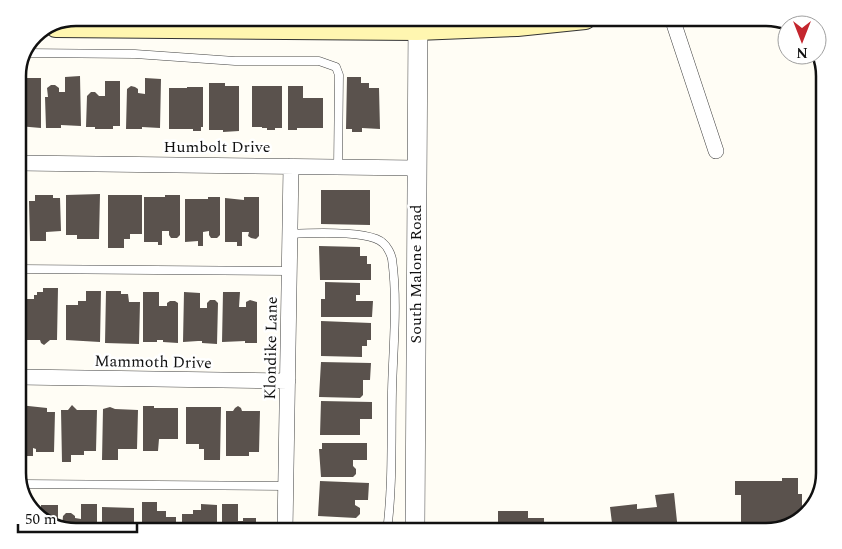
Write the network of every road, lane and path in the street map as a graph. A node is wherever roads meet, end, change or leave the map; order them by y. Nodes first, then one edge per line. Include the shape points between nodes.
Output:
1 (418, 26) edge
2 (675, 26) edge
3 (32, 53) edge
4 (716, 151) dead end
5 (26, 163) edge
6 (291, 166) junction
7 (338, 166) junction
8 (417, 168) junction
9 (290, 234) junction
10 (26, 269) edge
11 (289, 271) junction
12 (26, 377) edge
13 (288, 381) junction
14 (28, 484) edge
15 (286, 486) junction
16 (285, 523) edge
17 (387, 523) edge
18 (415, 523) edge

1 - 8 street, South Malone Road
2 - 4 street
3 - 7 lane via 318,61 336,67 339,74
5 - 6 street, Humbolt Drive
6 - 7 street, Humbolt Drive
6 - 9 street, Klondike Lane
7 - 8 street, Humbolt Drive
8 - 18 street, South Malone Road
9 - 11 street, Klondike Lane
9 - 17 lane via 369,236 382,242 392,256 394,298
10 - 11 lane
11 - 13 street, Klondike Lane
12 - 13 street, Mammoth Drive
13 - 15 street, Klondike Lane
14 - 15 lane
15 - 16 street, Klondike Lane

